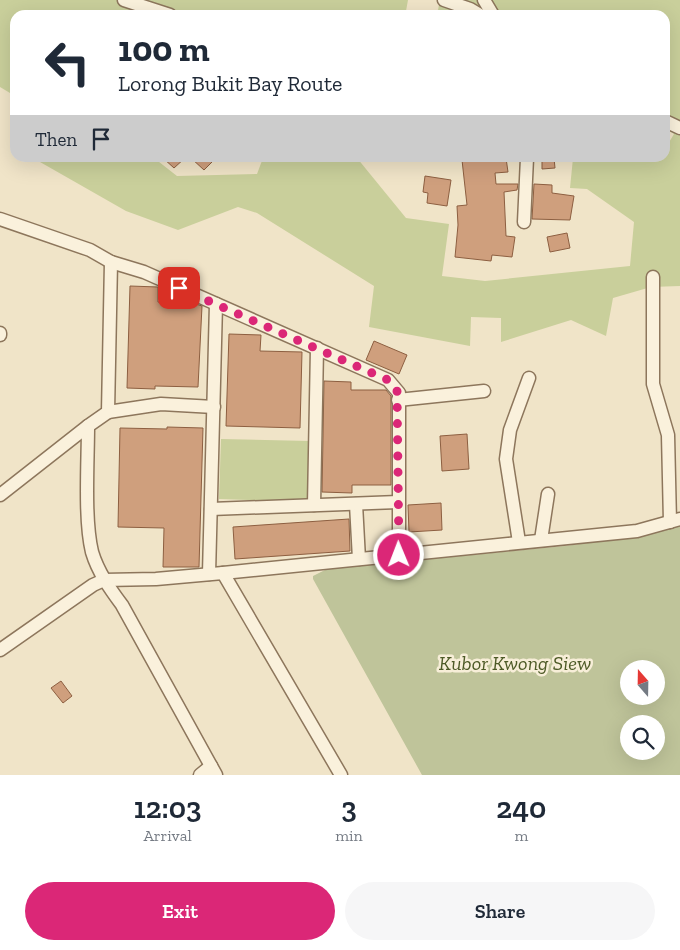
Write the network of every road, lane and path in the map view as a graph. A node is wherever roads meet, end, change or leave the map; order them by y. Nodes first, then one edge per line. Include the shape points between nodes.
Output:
1 (124, 0) edge
2 (444, 0) edge
3 (155, 10) edge
4 (473, 10) edge
5 (528, 162) edge
6 (0, 219) edge
7 (524, 222) dead end
8 (111, 262) junction
9 (653, 277) dead end
10 (216, 304) junction
11 (318, 348) junction
12 (530, 378) dead end
13 (484, 391) dead end
14 (398, 400) junction
15 (214, 407) junction
16 (108, 412) junction
17 (88, 426) junction
18 (548, 494) dead end
19 (0, 495) edge
20 (398, 502) junction
21 (356, 504) junction
22 (314, 505) junction
23 (211, 509) junction
24 (675, 521) edge
25 (541, 540) junction
26 (519, 542) junction
27 (399, 555) junction
28 (359, 559) junction
29 (223, 573) junction
30 (210, 574) junction
31 (104, 580) junction
32 (0, 650) edge
33 (213, 770) edge
34 (200, 775) edge
35 (341, 775) edge

1 - 3 street
2 - 4 street
5 - 7 street
6 - 8 street via 90,250
8 - 10 street via 144,272
8 - 16 street
9 - 24 street via 653,384 668,435
10 - 11 street
10 - 15 street
11 - 14 street via 388,380 398,393
11 - 22 street
12 - 26 street via 510,430 506,459
13 - 14 street
14 - 20 street
15 - 16 street via 161,404
15 - 23 street
16 - 17 street
17 - 19 street
17 - 31 street via 90,535 92,553
18 - 25 street
20 - 21 street
20 - 27 street
21 - 22 street
21 - 28 street
22 - 23 street
23 - 30 street
24 - 25 street via 637,531
25 - 26 street
26 - 27 street
27 - 28 street
28 - 29 street
29 - 30 street
29 - 35 street
30 - 31 street
31 - 32 street via 93,584
31 - 33 street via 122,605
33 - 34 street

